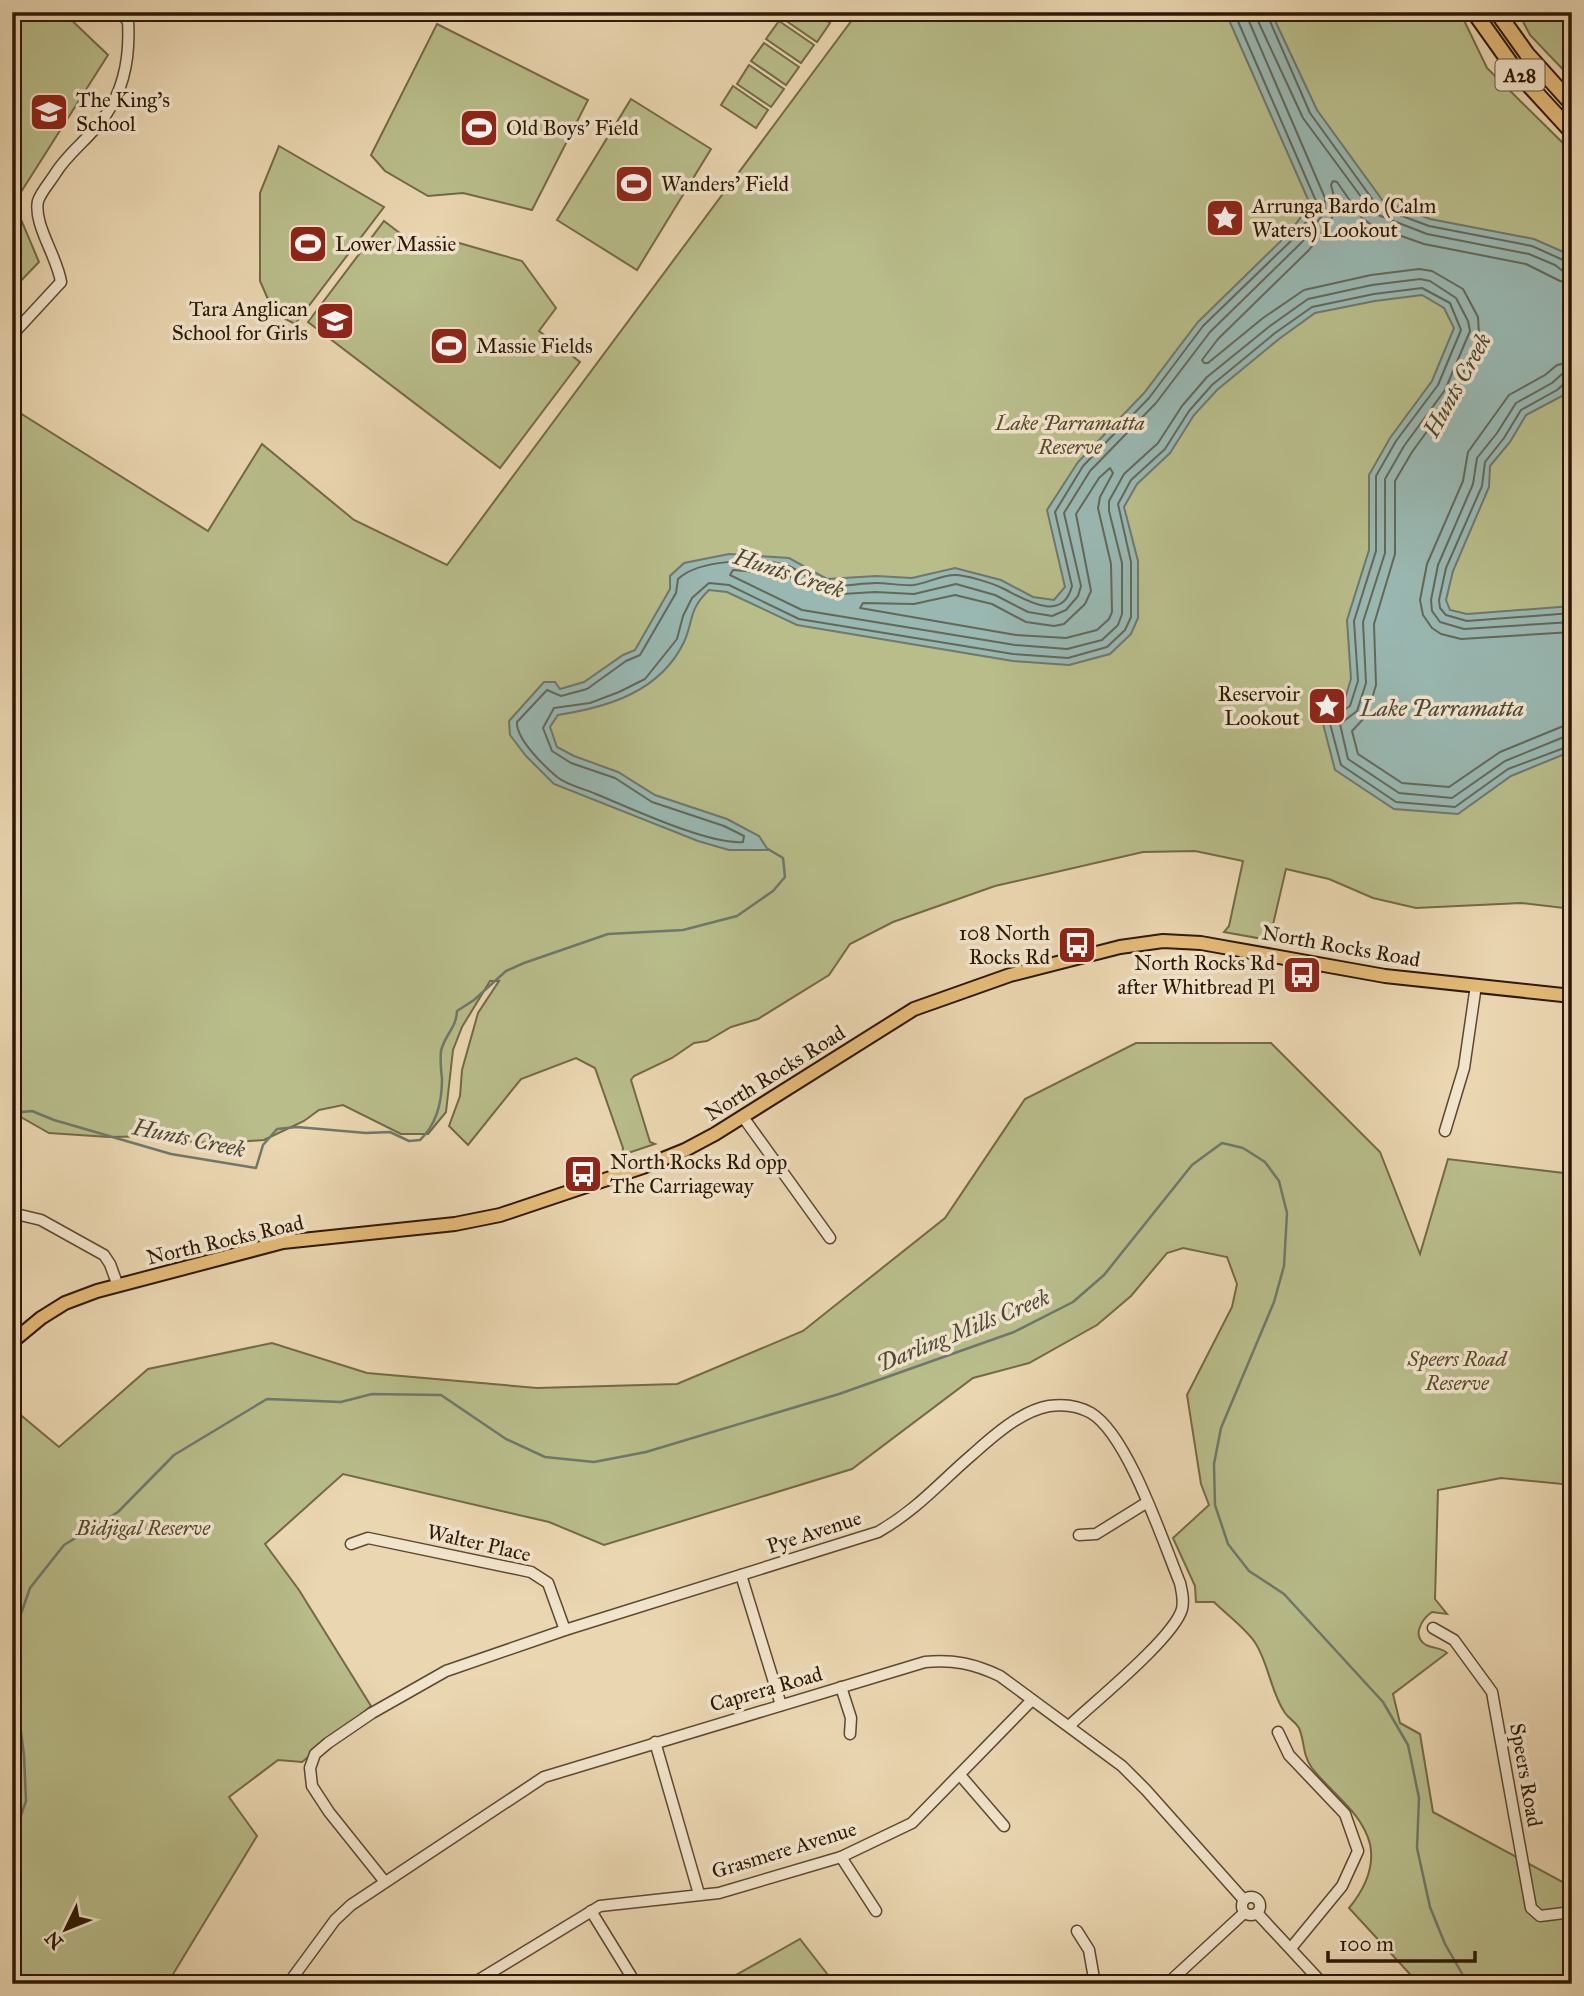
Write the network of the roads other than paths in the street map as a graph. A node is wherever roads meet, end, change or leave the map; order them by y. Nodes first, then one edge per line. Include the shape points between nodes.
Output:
1 (119, 12) edge
2 (1474, 12) edge
3 (1497, 12) edge
4 (1572, 104) edge
5 (1572, 132) edge
6 (12, 335) edge
7 (1476, 985) junction
8 (1572, 996) edge
9 (743, 1117) junction
10 (1445, 1131) dead end
11 (12, 1213) edge
12 (830, 1238) dead end
13 (118, 1286) junction
14 (12, 1342) edge
15 (1146, 1503) junction
16 (1079, 1535) dead end
17 (351, 1544) dead end
18 (741, 1575) junction
19 (1433, 1628) dead end
20 (565, 1630) junction
21 (841, 1687) junction
22 (1032, 1700) junction
23 (781, 1705) junction
24 (1069, 1726) junction
25 (1278, 1732) dead end
26 (850, 1734) dead end
27 (655, 1742) junction
28 (960, 1775) junction
29 (1004, 1826) dead end
30 (841, 1857) junction
31 (385, 1882) junction
32 (699, 1894) junction
33 (1244, 1900) junction
34 (591, 1911) junction
35 (876, 1911) dead end
36 (1572, 1912) edge
37 (1244, 1913) junction
38 (1257, 1913) junction
39 (1077, 1931) dead end
40 (1291, 1948) junction
41 (288, 1984) edge
42 (472, 1984) edge
43 (635, 1984) edge
44 (1095, 1984) edge
45 (1167, 1984) edge
46 (1322, 1984) edge

1 - 6 street via 128,21 129,42 122,82 107,114 63,161 38,200 38,221 58,264 61,282
2 - 5 highway, A28 via 1516,71
3 - 4 highway, A28
7 - 8 main road, North Rocks Road
7 - 9 main road, North Rocks Road via 1385,976 1201,943 1163,941 1120,947 1010,975 914,1009
7 - 10 street via 1464,1068
9 - 12 street
9 - 13 main road, North Rocks Road via 685,1150 500,1215 283,1242
11 - 13 street via 41,1220 103,1255
13 - 14 main road, North Rocks Road via 65,1303
15 - 16 street via 1096,1534
15 - 18 street, Pye Avenue via 1133,1471 1102,1422 1078,1408 1048,1406 998,1433 914,1510 878,1532
15 - 24 street, Pye Avenue via 1180,1583 1181,1610 1166,1636
17 - 20 street, Walter Place via 368,1538 531,1572 548,1583
18 - 20 street, Pye Avenue
18 - 23 street
19 - 36 street, Speers Road via 1454,1640 1492,1692 1531,1908 1541,1916
20 - 31 street, Pye Avenue via 446,1671 372,1713 315,1754 310,1768 312,1786
21 - 22 street, Caprera Road via 946,1660 982,1667
21 - 23 street, Caprera Road
21 - 26 street via 851,1718
22 - 24 street, Caprera Road
22 - 28 street, Grasmere Avenue
23 - 27 street, Caprera Road
24 - 33 street, Caprera Road via 1122,1766
25 - 40 street via 1289,1755 1345,1814 1358,1851 1342,1886
27 - 31 street, Caprera Road via 544,1777
27 - 32 street
28 - 29 street
28 - 30 street, Grasmere Avenue via 912,1823
30 - 32 street, Grasmere Avenue via 719,1893
30 - 35 street
31 - 41 street, Caprera Road via 335,1920
32 - 34 street, Grasmere Avenue via 600,1906
33 - 37 street
33 - 38 street via 1257,1900
34 - 42 street, Grasmere Avenue
34 - 43 street
37 - 38 street
37 - 45 street
38 - 40 street
39 - 44 street via 1088,1950
40 - 46 street

